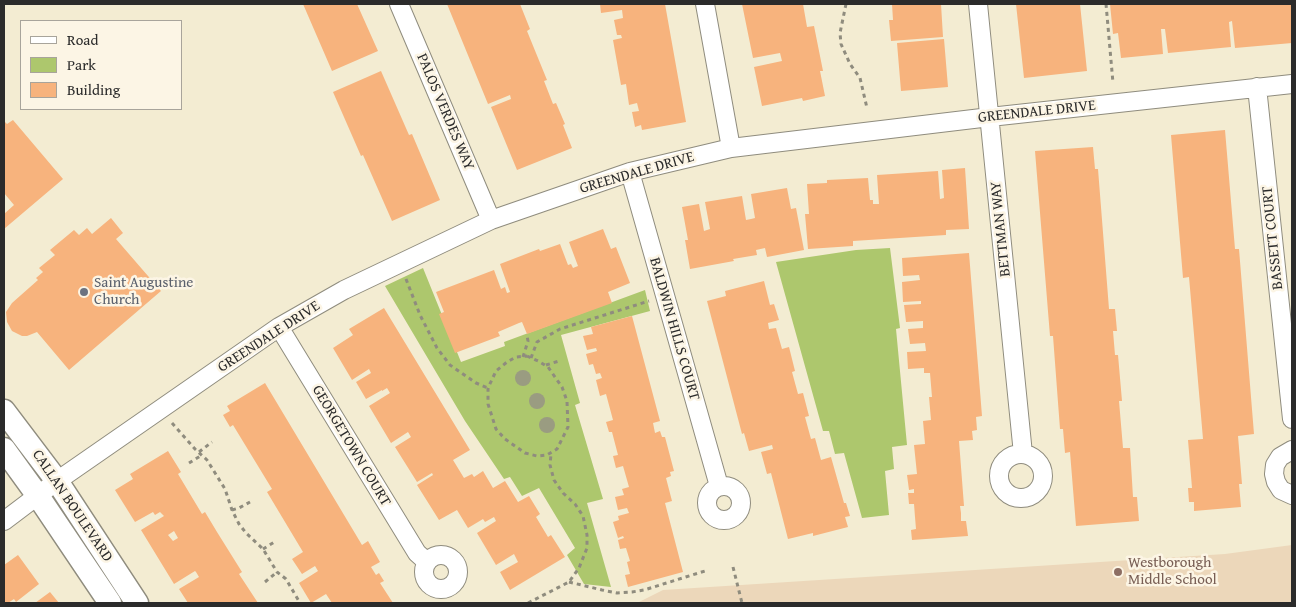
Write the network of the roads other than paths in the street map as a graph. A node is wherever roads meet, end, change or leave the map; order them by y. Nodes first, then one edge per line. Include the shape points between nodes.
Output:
1 (399, 4) edge
2 (705, 4) edge
3 (978, 4) edge
4 (1292, 84) edge
5 (1256, 87) junction
6 (990, 117) junction
7 (730, 148) junction
8 (630, 172) junction
9 (491, 220) junction
10 (279, 326) junction
11 (4, 411) edge
12 (1292, 419) edge
13 (4, 449) edge
14 (1292, 450) edge
15 (1023, 454) dead end
16 (56, 481) junction
17 (719, 486) dead end
18 (1292, 495) edge
19 (38, 496) junction
20 (4, 520) edge
21 (427, 562) dead end
22 (110, 603) edge
23 (137, 603) edge

1 - 9 street, PALOS VERDES WAY
2 - 7 street
3 - 6 street, BETTMAN WAY
4 - 5 street, GREENDALE DRIVE
5 - 6 street, GREENDALE DRIVE
5 - 12 street, BASSETT COURT
6 - 7 street, GREENDALE DRIVE
6 - 15 street, BETTMAN WAY
7 - 8 street, GREENDALE DRIVE
8 - 9 street, GREENDALE DRIVE
8 - 17 street, BALDWIN HILLS COURT
9 - 10 street, GREENDALE DRIVE via 344,290
10 - 16 street, GREENDALE DRIVE
10 - 21 street, GEORGETOWN COURT via 417,553
11 - 16 street, CALLAN BOULEVARD
13 - 19 street, CALLAN BOULEVARD
14 - 18 street via 1280,457 1274,474 1281,490
16 - 19 street, GREENDALE DRIVE
16 - 23 street, CALLAN BOULEVARD
19 - 20 street, GREENDALE DRIVE
19 - 22 street, CALLAN BOULEVARD

